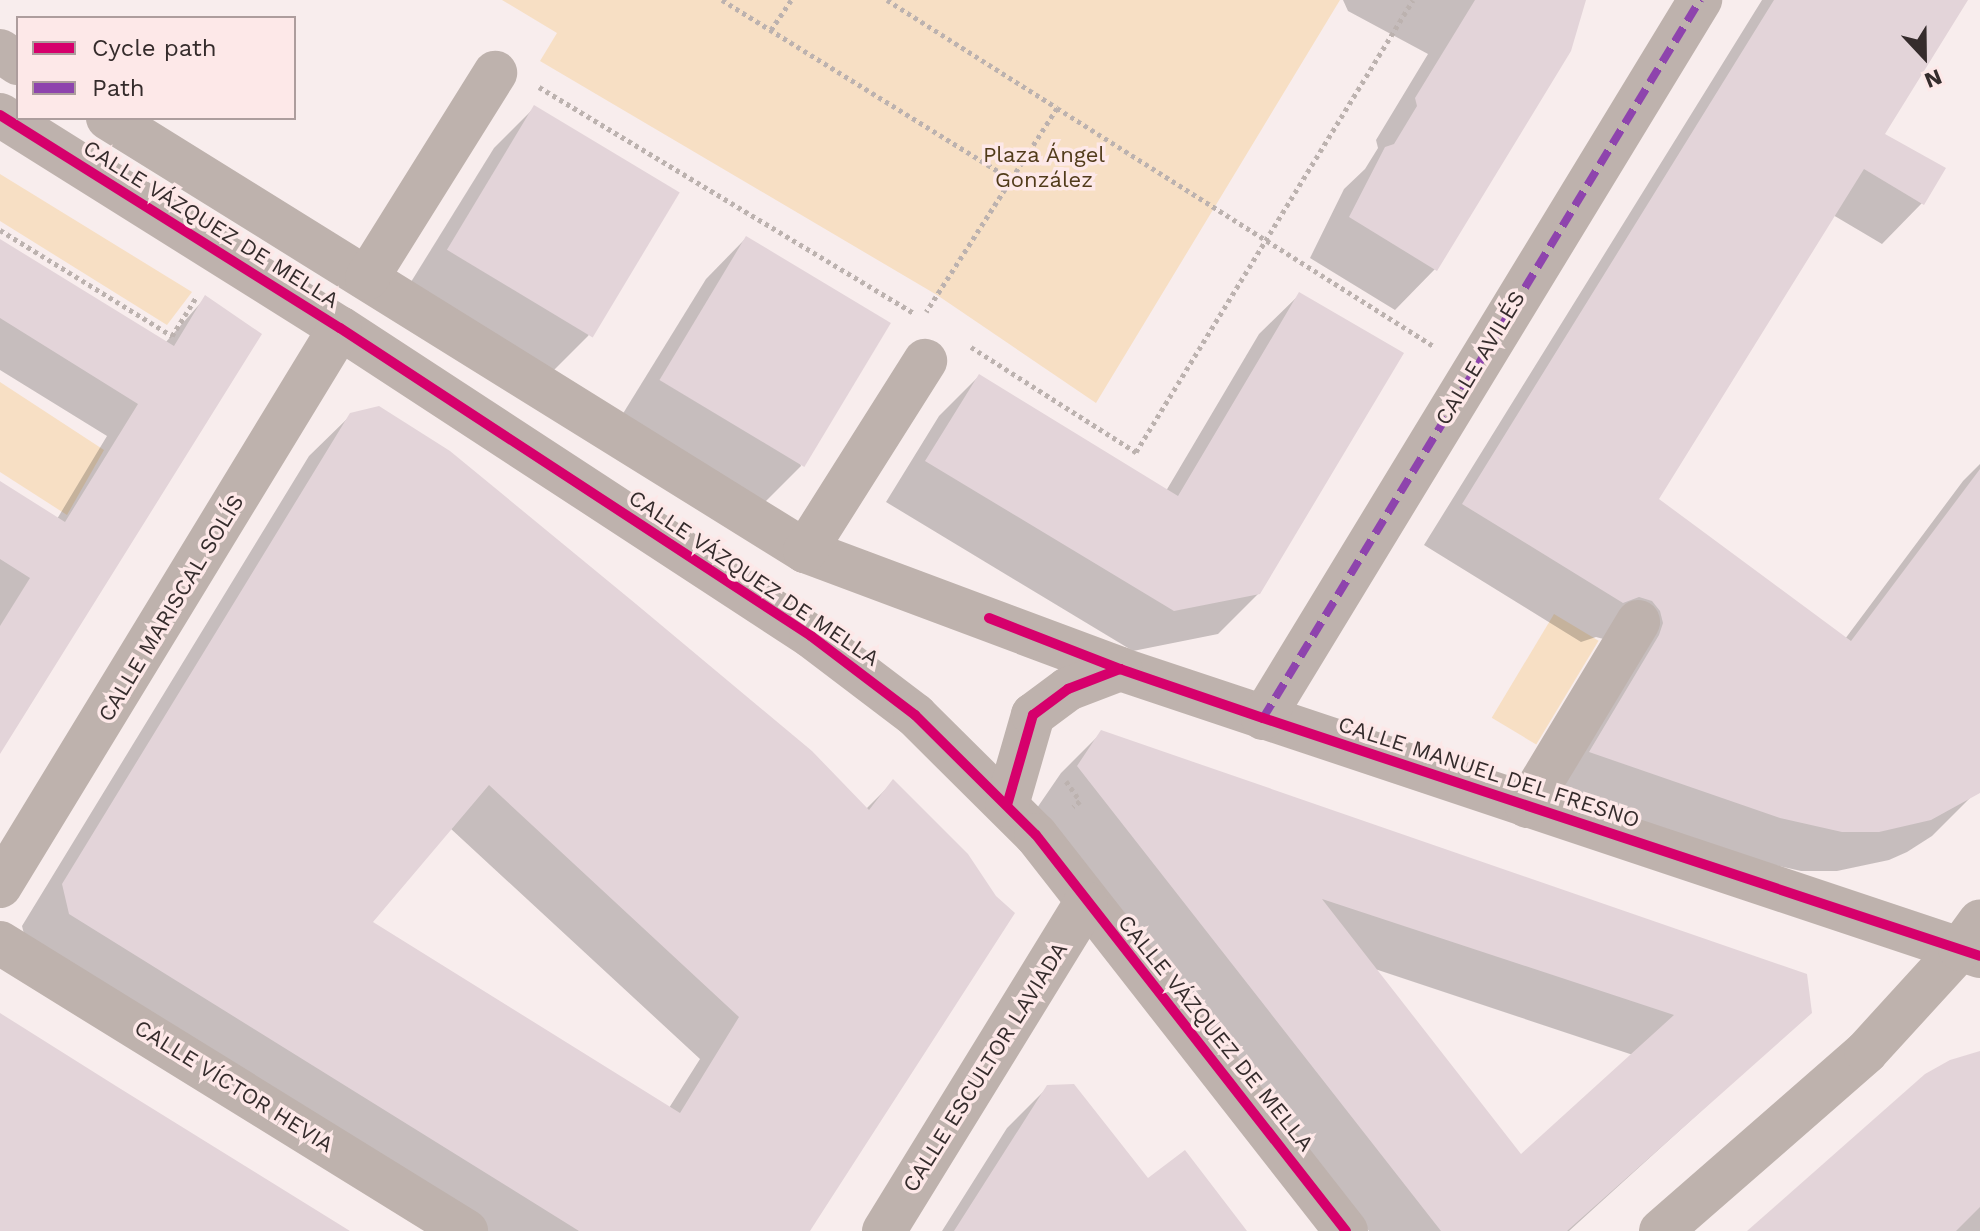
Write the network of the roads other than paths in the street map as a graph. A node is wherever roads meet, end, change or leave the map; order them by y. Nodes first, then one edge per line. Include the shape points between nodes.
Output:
1 (1700, 0) edge
2 (495, 73) dead end
3 (0, 115) edge
4 (111, 120) edge
5 (367, 278) junction
6 (340, 328) junction
7 (943, 351) road end
8 (805, 551) junction
9 (1638, 622) dead end
10 (1120, 669) junction
11 (1263, 718) junction
12 (1527, 806) junction
13 (1022, 820) junction
14 (0, 886) edge
15 (1086, 903) junction
16 (1973, 942) edge
17 (0, 943) edge
18 (466, 1231) edge
19 (884, 1231) edge
20 (1346, 1231) edge
21 (1661, 1231) edge

1 - 11 street, CALLE AVILÉS
2 - 5 street
3 - 6 street, CALLE VÁZQUEZ DE MELLA
4 - 5 street, CALLE VÁZQUEZ DE MELLA
5 - 8 street, CALLE VÁZQUEZ DE MELLA
6 - 13 street, CALLE VÁZQUEZ DE MELLA via 811,636 915,715
6 - 14 street, CALLE MARISCAL SOLÍS
7 - 8 street
8 - 10 street, CALLE MANUEL DEL FRESNO
9 - 12 street
10 - 11 street, CALLE MANUEL DEL FRESNO
10 - 13 street via 1068,689 1033,715
11 - 12 street, CALLE MANUEL DEL FRESNO
12 - 16 street, CALLE MANUEL DEL FRESNO
13 - 15 street, CALLE VÁZQUEZ DE MELLA
15 - 19 street, CALLE ESCULTOR LAVIADA
15 - 20 street, CALLE VÁZQUEZ DE MELLA
16 - 21 street via 1866,1052
17 - 18 street, CALLE VÍCTOR HEVIA

